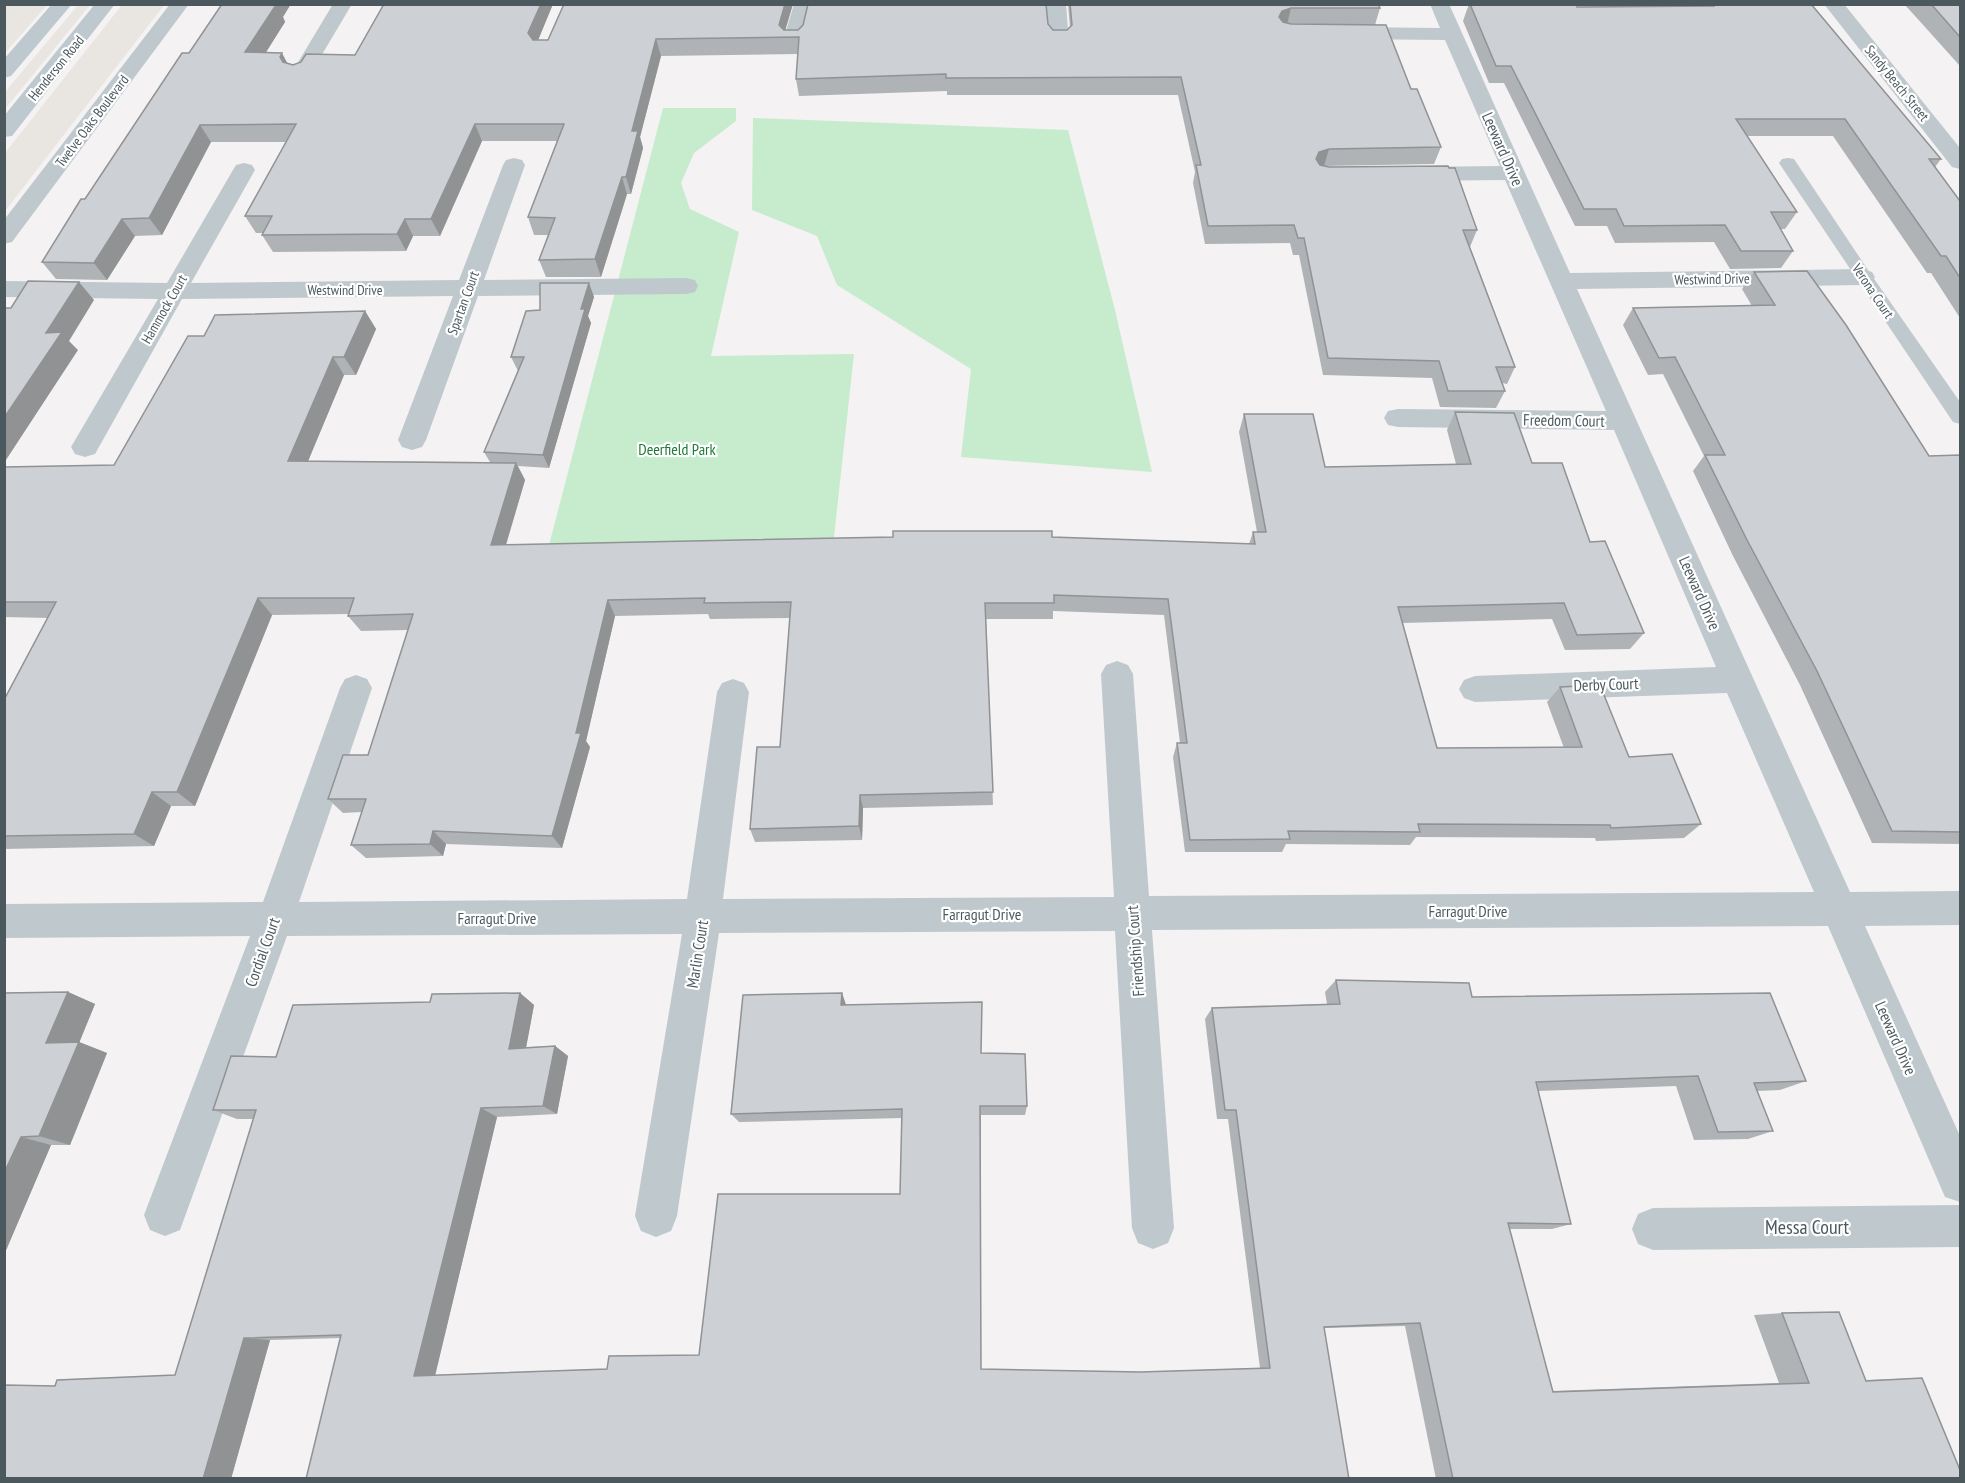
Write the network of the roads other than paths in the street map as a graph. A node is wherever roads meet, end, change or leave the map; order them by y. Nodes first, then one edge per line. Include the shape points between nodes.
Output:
1 (63, 4) edge
2 (106, 4) edge
3 (180, 4) edge
4 (343, 4) edge
5 (804, 4) edge
6 (1056, 4) edge
7 (1439, 4) edge
8 (1833, 4) edge
9 (1322, 33) edge
10 (1452, 34) junction
11 (793, 41) edge
12 (1059, 41) edge
13 (4, 72) edge
14 (301, 74) edge
15 (4, 131) edge
16 (1960, 162) edge
17 (1788, 163) dead end
18 (514, 165) dead end
19 (244, 170) dead end
20 (1513, 173) junction
21 (1395, 174) edge
22 (4, 237) edge
23 (1863, 277) junction
24 (1561, 281) junction
25 (686, 286) dead end
26 (468, 289) junction
27 (4, 290) edge
28 (174, 291) junction
29 (1960, 417) edge
30 (1398, 418) dead end
31 (1623, 421) junction
32 (412, 440) dead end
33 (85, 447) dead end
34 (1117, 674) dead end
35 (1737, 679) junction
36 (357, 688) dead end
37 (1475, 689) dead end
38 (733, 692) dead end
39 (1960, 908) edge
40 (1839, 909) junction
41 (1133, 914) junction
42 (703, 916) junction
43 (275, 919) junction
44 (4, 921) edge
45 (1960, 1182) edge
46 (165, 1215) dead end
47 (656, 1216) dead end
48 (1960, 1226) edge
49 (1153, 1228) dead end
50 (1653, 1229) dead end

1 - 13 street
2 - 15 street, Henderson Road
3 - 22 street, Twelve Oaks Boulevard
4 - 14 street
5 - 11 street
6 - 12 street
7 - 10 street, Leeward Drive
8 - 16 street, Sandy Beach Street
9 - 10 street
10 - 20 street, Leeward Drive
17 - 23 lane, Verona Court
18 - 26 street, Spartan Court
19 - 28 street, Hammock Court
20 - 21 street
20 - 24 street, Leeward Drive
23 - 24 street, Westwind Drive
23 - 29 lane, Verona Court
24 - 31 street, Leeward Drive
25 - 26 street, Westwind Drive
26 - 28 street, Westwind Drive
26 - 32 street, Spartan Court
27 - 28 street, Westwind Drive
28 - 33 street, Hammock Court
30 - 31 street, Freedom Court
31 - 35 street, Leeward Drive
34 - 41 street, Friendship Court
35 - 37 street, Derby Court
35 - 40 street, Leeward Drive
36 - 43 street, Cordial Court
38 - 42 street, Marlin Court
39 - 40 street, Farragut Drive
40 - 41 street, Farragut Drive
40 - 45 street, Leeward Drive
41 - 42 street, Farragut Drive
41 - 49 street, Friendship Court
42 - 43 street, Farragut Drive
42 - 47 street, Marlin Court
43 - 44 street, Farragut Drive
43 - 46 street, Cordial Court
48 - 50 street, Messa Court

